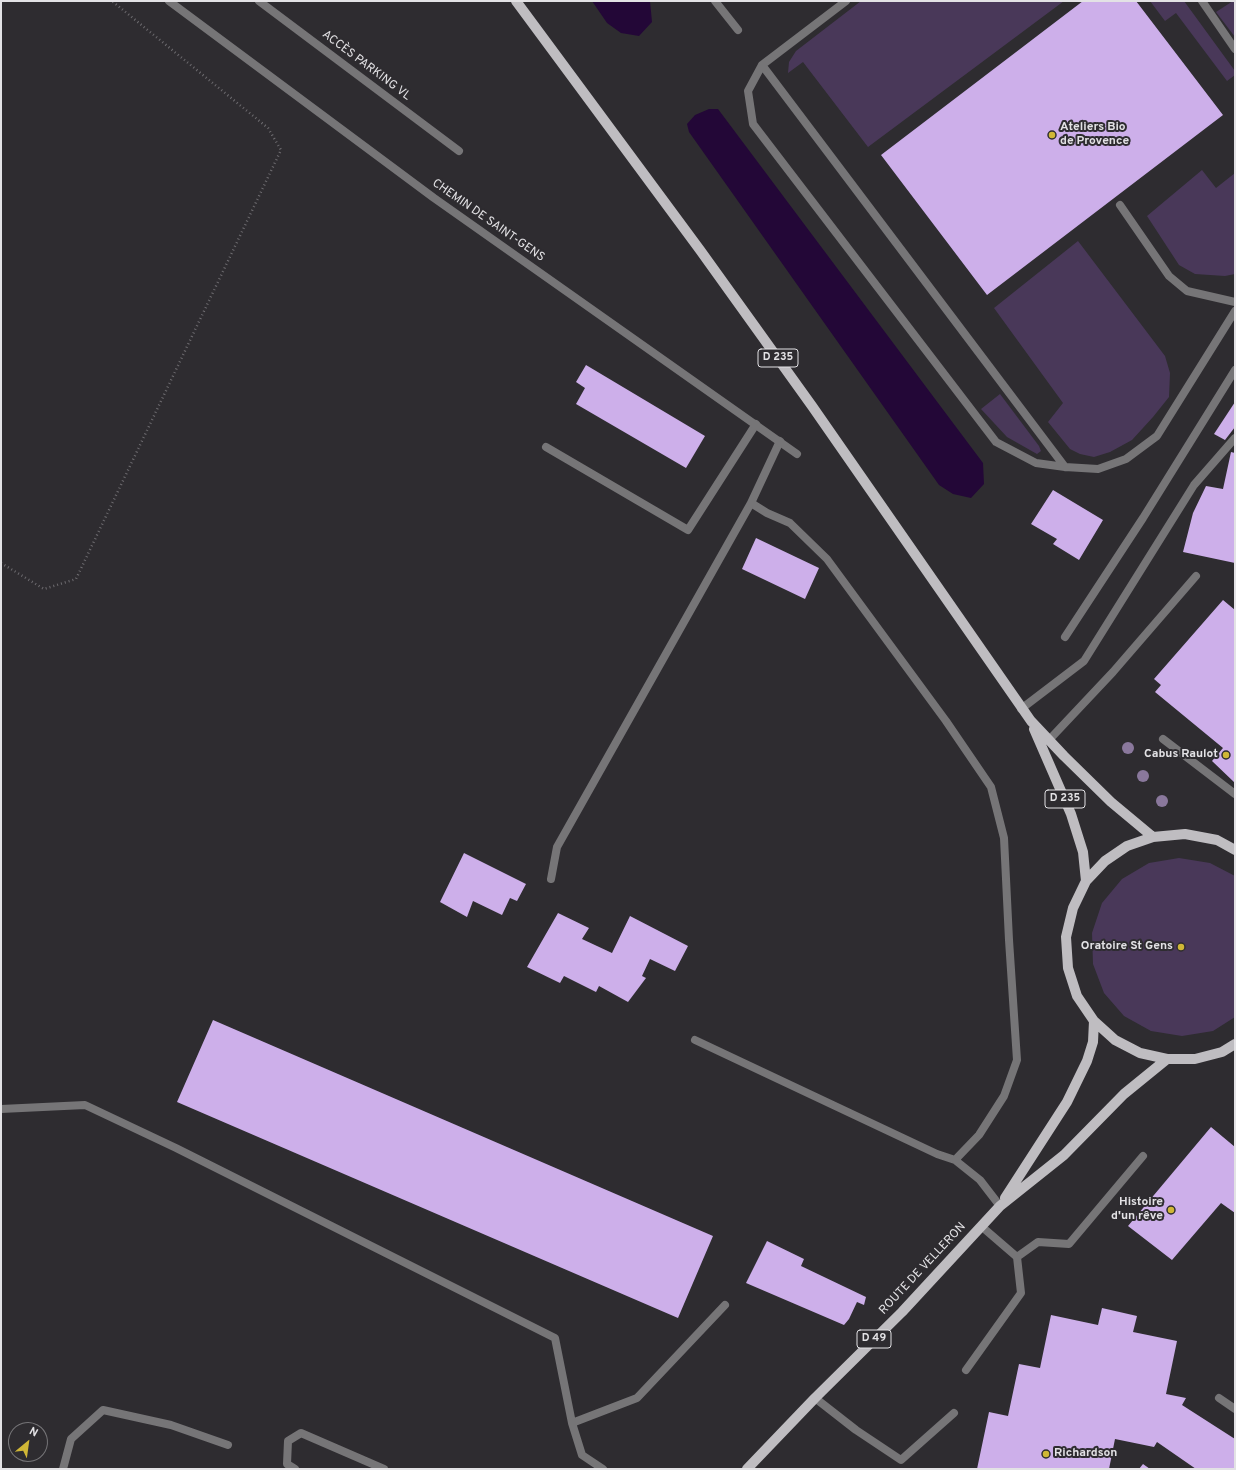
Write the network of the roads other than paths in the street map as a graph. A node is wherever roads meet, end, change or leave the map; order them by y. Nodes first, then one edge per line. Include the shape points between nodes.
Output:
1 (169, 1) edge
2 (259, 1) edge
3 (516, 1) edge
4 (715, 1) edge
5 (846, 1) edge
6 (1202, 1) edge
7 (738, 30) dead end
8 (1235, 49) edge
9 (762, 65) junction
10 (459, 151) dead end
11 (1120, 205) dead end
12 (1235, 302) edge
13 (1235, 311) edge
14 (1235, 370) edge
15 (756, 424) junction
16 (1235, 438) edge
17 (780, 441) junction
18 (546, 447) dead end
19 (797, 454) dead end
20 (1065, 467) junction
21 (751, 503) junction
22 (1196, 576) dead end
23 (1065, 637) dead end
24 (1021, 709) junction
25 (1031, 721) junction
26 (1163, 739) dead end
27 (1049, 740) junction
28 (1235, 794) edge
29 (1153, 837) junction
30 (1235, 850) edge
31 (551, 879) dead end
32 (1086, 881) junction
33 (1094, 1021) junction
34 (695, 1040) dead end
35 (1235, 1044) edge
36 (1167, 1059) junction
37 (1, 1109) edge
38 (1143, 1156) dead end
39 (955, 1160) junction
40 (1000, 1206) junction
41 (981, 1226) junction
42 (1017, 1257) junction
43 (724, 1305) dead end
44 (966, 1370) dead end
45 (815, 1398) junction
46 (1219, 1398) dead end
47 (1235, 1409) edge
48 (954, 1413) dead end
49 (572, 1423) junction
50 (228, 1445) dead end
51 (63, 1469) edge
52 (295, 1469) edge
53 (384, 1469) edge
54 (603, 1469) edge
55 (747, 1469) edge

1 - 15 street, CHEMIN DE SAINT-GENS via 434,198
2 - 10 street, ACCÈS PARKING VL
3 - 24 main road, D 235 via 808,400
4 - 7 street
5 - 9 street
6 - 8 street
9 - 20 street
9 - 20 street via 748,91 752,124 996,442 1036,463
11 - 12 street via 1169,276 1187,291
13 - 20 street via 1157,436 1126,460 1098,469
14 - 23 street
15 - 17 street, CHEMIN DE SAINT-GENS
15 - 18 street via 688,530
16 - 24 street via 1194,485 1084,661
17 - 19 street, CHEMIN DE SAINT-GENS
17 - 21 street
21 - 31 street via 557,847
21 - 39 street via 790,523 827,559 946,721 991,787 1004,838 1017,1060 1004,1096 979,1135
22 - 27 street via 1113,672
24 - 25 main road, D 235
25 - 27 main road, D 235
25 - 32 main road, D 235 via 1071,814 1083,852
26 - 28 street
27 - 29 main road, D 235 via 1111,802
29 - 30 main road via 1185,834 1217,840
29 - 32 main road via 1127,846 1104,861
32 - 33 main road via 1072,908 1066,937 1068,968 1077,996
33 - 36 main road via 1115,1040 1140,1053
33 - 40 main road, ROUTE DE VELLERON / D 49 via 1093,1042 1088,1061 1067,1102
34 - 39 street via 937,1154
35 - 36 main road via 1222,1052 1195,1059
36 - 40 main road, ROUTE DE VELLERON / D 49 via 1124,1094 1064,1155
37 - 49 street via 85,1105 555,1338
38 - 42 street via 1069,1244 1038,1242
39 - 40 street via 980,1180
40 - 41 main road, ROUTE DE VELLERON / D 49
41 - 42 street
41 - 45 main road, ROUTE DE VELLERON / D 49 via 902,1312
42 - 44 street via 1021,1293
43 - 49 street via 637,1398
45 - 48 street via 901,1460
45 - 55 main road, ROUTE DE VELLERON / D 49
46 - 47 street
49 - 54 street via 582,1456
50 - 51 street via 171,1425 103,1410 71,1439
52 - 53 street via 287,1464 288,1441 301,1433

